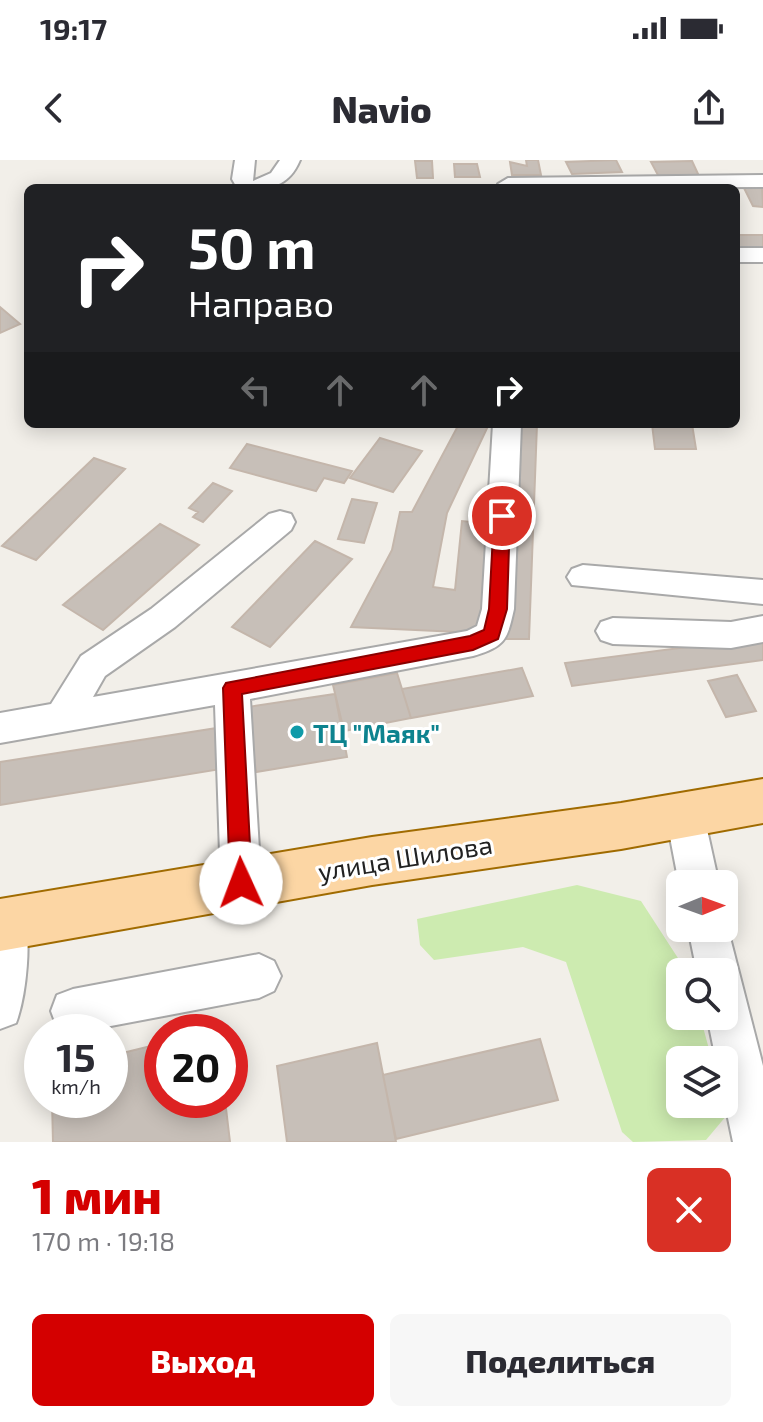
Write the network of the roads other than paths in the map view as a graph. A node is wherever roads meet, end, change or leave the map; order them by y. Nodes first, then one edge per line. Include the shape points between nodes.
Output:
1 (245, 160) edge
2 (290, 160) edge
3 (501, 160) edge
4 (763, 181) edge
5 (245, 184) edge
6 (271, 184) edge
7 (508, 184) edge
8 (611, 184) edge
9 (740, 255) edge
10 (763, 255) edge
11 (507, 428) edge
12 (280, 522) dead end
13 (583, 577) dead end
14 (763, 592) edge
15 (763, 629) edge
16 (613, 631) dead end
17 (232, 688) junction
18 (62, 717) junction
19 (0, 728) edge
20 (763, 801) edge
21 (685, 816) junction
22 (696, 870) edge
23 (241, 883) junction
24 (4, 924) edge
25 (259, 976) dead end
26 (0, 1007) edge
27 (73, 1011) dead end
28 (732, 1030) edge
29 (757, 1142) edge

1 - 5 street
2 - 6 street
3 - 7 street
4 - 8 street
9 - 10 street
11 - 17 street via 498,609 492,634 473,643
12 - 18 street via 163,618 93,666
13 - 14 street
15 - 16 street via 731,635
17 - 18 street
17 - 23 street
18 - 19 street
20 - 21 main road, улица Шилова
21 - 22 street
21 - 23 main road, улица Шилова
23 - 24 main road, улица Шилова
24 - 26 street
25 - 27 street
28 - 29 street

